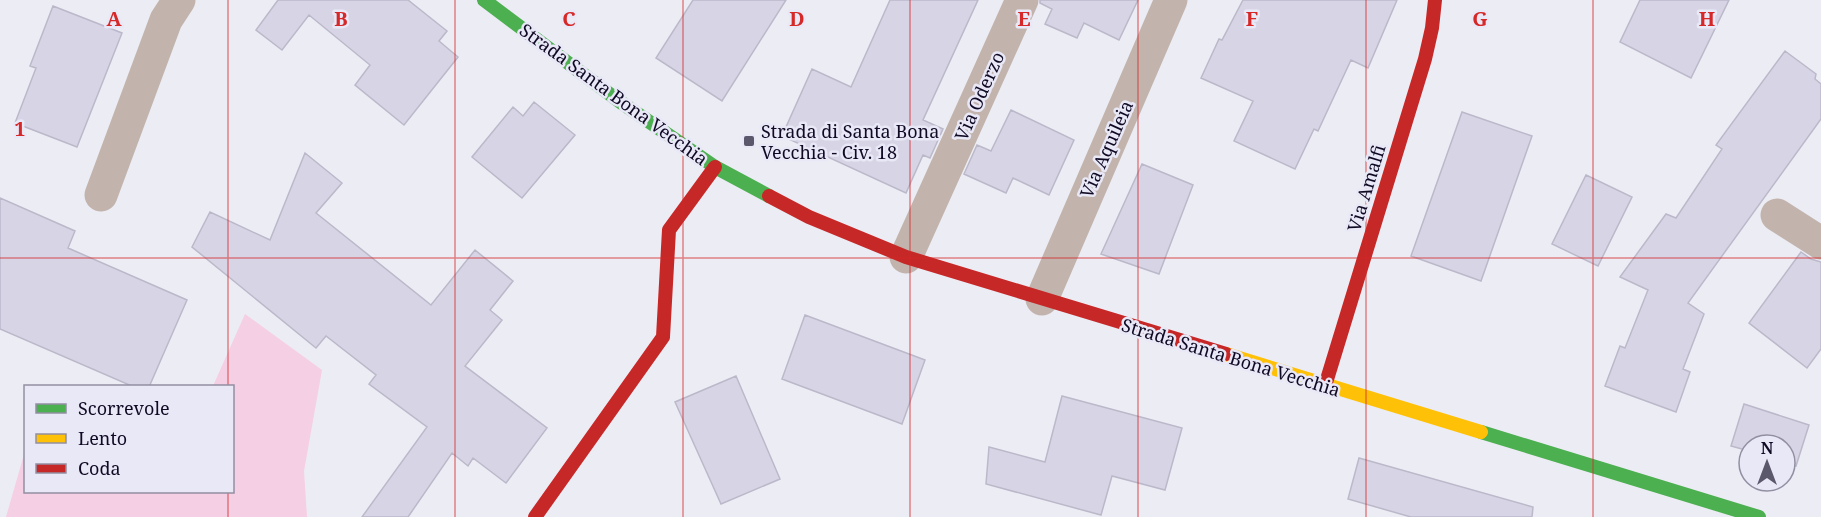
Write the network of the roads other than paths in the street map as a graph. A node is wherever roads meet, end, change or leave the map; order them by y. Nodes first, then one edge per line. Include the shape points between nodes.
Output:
1 (179, 0) edge
2 (483, 0) edge
3 (1022, 0) edge
4 (1171, 0) edge
5 (1435, 0) edge
6 (715, 167) junction
7 (101, 195) dead end
8 (1777, 215) dead end
9 (1821, 243) edge
10 (906, 257) junction
11 (1042, 299) junction
12 (1325, 386) junction
13 (535, 517) edge
14 (1758, 517) edge

1 - 7 street via 166,20
2 - 6 street, Strada Santa Bona Vecchia
3 - 10 street, Via Oderzo
4 - 11 street, Via Aquileia
5 - 12 street, Via Amalfi via 1425,59
6 - 10 street, Strada Santa Bona Vecchia via 809,217
6 - 13 street, Strada Santa Bona Vecchia via 669,230 663,337
8 - 9 street
10 - 11 street, Strada Santa Bona Vecchia
11 - 12 street, Strada Santa Bona Vecchia
12 - 14 street, Strada Santa Bona Vecchia

